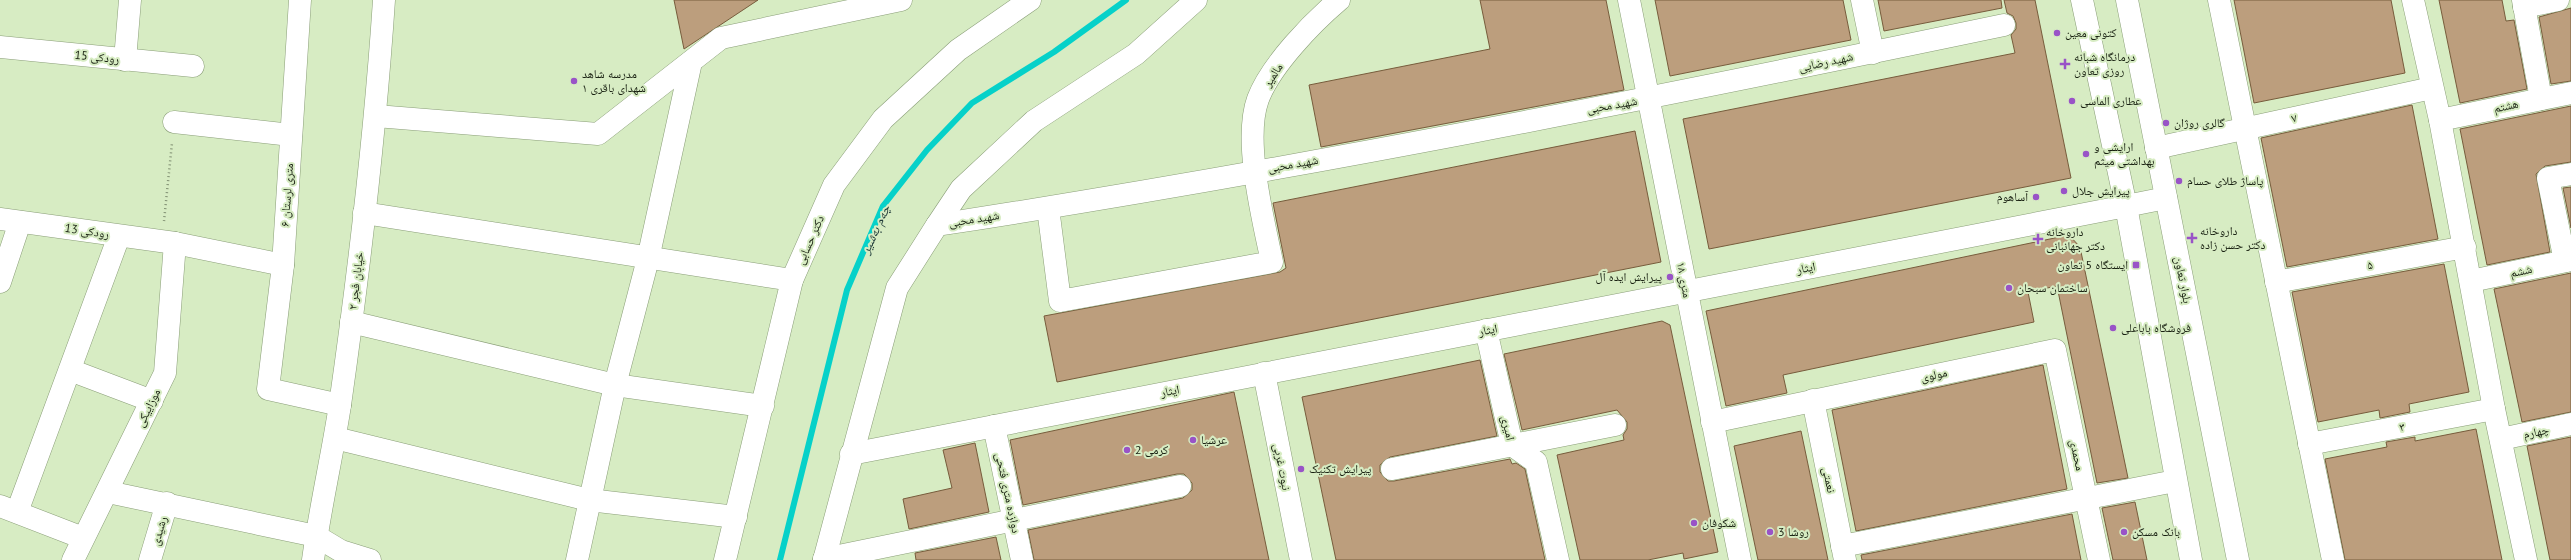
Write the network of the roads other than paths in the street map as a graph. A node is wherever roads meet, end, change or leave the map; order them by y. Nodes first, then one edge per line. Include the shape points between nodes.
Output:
1 (130, 0) edge
2 (298, 0) edge
3 (384, 0) edge
4 (901, 0) edge
5 (1030, 0) edge
6 (1196, 0) edge
7 (1338, 0) edge
8 (1629, 0) edge
9 (1862, 0) edge
10 (2082, 0) edge
11 (2127, 0) edge
12 (2219, 0) edge
13 (2413, 0) edge
14 (2558, 0) edge
15 (2523, 3) edge
16 (825, 8) edge
17 (2004, 25) dead end
18 (0, 47) edge
19 (1873, 52) junction
20 (125, 60) junction
21 (691, 62) junction
22 (193, 66) dead end
23 (2432, 88) junction
24 (2571, 93) edge
25 (1649, 99) junction
26 (2541, 99) junction
27 (376, 116) junction
28 (2440, 120) junction
29 (174, 122) road end
30 (2245, 129) junction
31 (291, 135) junction
32 (2156, 148) junction
33 (1254, 171) junction
34 (2571, 174) edge
35 (2166, 198) junction
36 (2126, 206) junction
37 (1048, 208) junction
38 (364, 213) junction
39 (10, 220) edge
40 (937, 225) junction
41 (120, 236) junction
42 (169, 243) junction
43 (2465, 247) junction
44 (648, 259) junction
45 (2568, 261) edge
46 (283, 264) junction
47 (792, 280) junction
48 (2471, 281) junction
49 (0, 282) edge
50 (2276, 282) junction
51 (1686, 291) junction
52 (351, 322) junction
53 (1486, 330) junction
54 (2055, 350) joint
55 (70, 370) junction
56 (1264, 373) junction
57 (615, 385) junction
58 (1813, 400) junction
59 (152, 401) junction
60 (340, 405) junction
61 (763, 406) junction
62 (2494, 409) junction
63 (1712, 422) junction
64 (2571, 424) edge
65 (1615, 425) dead end
66 (994, 426) junction
67 (335, 438) junction
68 (2501, 439) junction
69 (2309, 444) junction
70 (1512, 445) junction
71 (851, 454) junction
72 (1392, 469) dead end
73 (2176, 481) junction
74 (1180, 486) dead end
75 (108, 492) junction
76 (2086, 498) junction
77 (589, 500) junction
78 (167, 503) junction
79 (8, 509) edge
80 (736, 517) junction
81 (1014, 519) junction
82 (316, 536) junction
83 (83, 538) junction
84 (1844, 553) edge
85 (824, 559) edge
86 (1734, 559) edge
87 (73, 560) edge
88 (150, 560) edge
89 (313, 560) edge
90 (370, 560) edge
91 (577, 560) edge
92 (724, 560) edge
93 (1022, 560) edge
94 (1300, 560) edge
95 (1558, 560) edge
96 (2098, 560) edge
97 (2192, 560) edge
98 (2238, 560) edge
99 (2333, 560) edge
100 (2526, 560) edge

1 - 20 street
2 - 31 street, ۶ متری لرستان
3 - 27 street, خیابان فجر ۲
4 - 16 street
5 - 47 street, دکتر حسابی via 958,50 883,119 834,185
6 - 40 street via 1136,54 1034,121 961,189
7 - 33 street, مالمیر via 1302,36 1279,65 1258,99 1254,129
8 - 25 street, ۱۸ متری
9 - 19 street
10 - 36 street
11 - 32 street, بلوار تعاون
12 - 30 street
13 - 23 street
14 - 15 street
15 - 26 street
16 - 21 street via 721,38
17 - 19 street, شهید رضایی
18 - 20 street, رودکی 15
19 - 25 street, شهید رضایی
20 - 22 street, رودکی 15
21 - 27 street via 598,134
21 - 44 street
23 - 28 street
23 - 30 street, ۷
24 - 26 street, هشتم
25 - 33 street, شهید محبی
25 - 51 street, ۱۸ متری
26 - 28 street, هشتم
27 - 38 street, خیابان فجر ۲
28 - 43 street
29 - 31 street
30 - 32 street, ۷
30 - 50 street
31 - 46 street, ۶ متری لرستان
32 - 35 street, بلوار تعاون
33 - 37 street, شهید محبی
33 - 37 street, مالمیر via 1272,262 1060,301
34 - 45 street via 2548,178
35 - 36 street, ایثار
35 - 98 street, بلوار تعاون
36 - 51 street, ایثار
36 - 73 street
37 - 40 street, شهید محبی
38 - 44 street
38 - 52 street, خیابان فجر ۲
39 - 41 street, رودکی 13
39 - 49 street
40 - 71 street via 897,288
41 - 42 street, رودکی 13
41 - 55 street
42 - 46 street, رودکی 13
42 - 59 street, موزاییکی via 165,373
43 - 48 street
43 - 50 street, ۵
44 - 47 street
44 - 57 street
45 - 48 street, ششم
46 - 60 street, ۶ متری لرستان via 268,389
47 - 61 street, دکتر حسابی
48 - 62 street
50 - 69 street
51 - 53 street, ایثار
51 - 63 street, ۱۸ متری
52 - 57 street
52 - 60 street, خیابان فجر ۲
53 - 56 street, ایثار
53 - 70 street, امیری
54 - 58 street, مولوی
54 - 76 street, محمدی
55 - 59 street
55 - 79 street
56 - 66 street, ایثار
56 - 94 street, نبوت غربی
57 - 61 street
57 - 77 street
58 - 63 street, مولوی
58 - 84 street, نعمتی
59 - 75 street, موزاییکی
60 - 67 street, خیابان فجر ۲
61 - 80 street, دکتر حسابی
62 - 68 street
62 - 69 street, ۳
63 - 86 street, ۱۸ متری
64 - 68 street, چهارم
65 - 70 street
66 - 71 street, ایثار
66 - 81 street, دوازده متری فتحی
67 - 77 street
67 - 82 street, خیابان فجر ۲
68 - 100 street
69 - 99 street
70 - 72 street
70 - 95 street, امیری via 1536,462
71 - 85 street
73 - 76 street
73 - 97 street
74 - 81 street
75 - 78 street
75 - 83 street, موزاییکی
76 - 84 street
76 - 96 street, محمدی
77 - 80 street
77 - 91 street
78 - 82 street
78 - 88 street, رشیدی
79 - 83 street
80 - 92 street, دکتر حسابی
81 - 85 street
81 - 93 street, دوازده متری فتحی
82 - 89 street, خیابان فجر ۲
82 - 90 street via 341,551
83 - 87 street, موزاییکی

